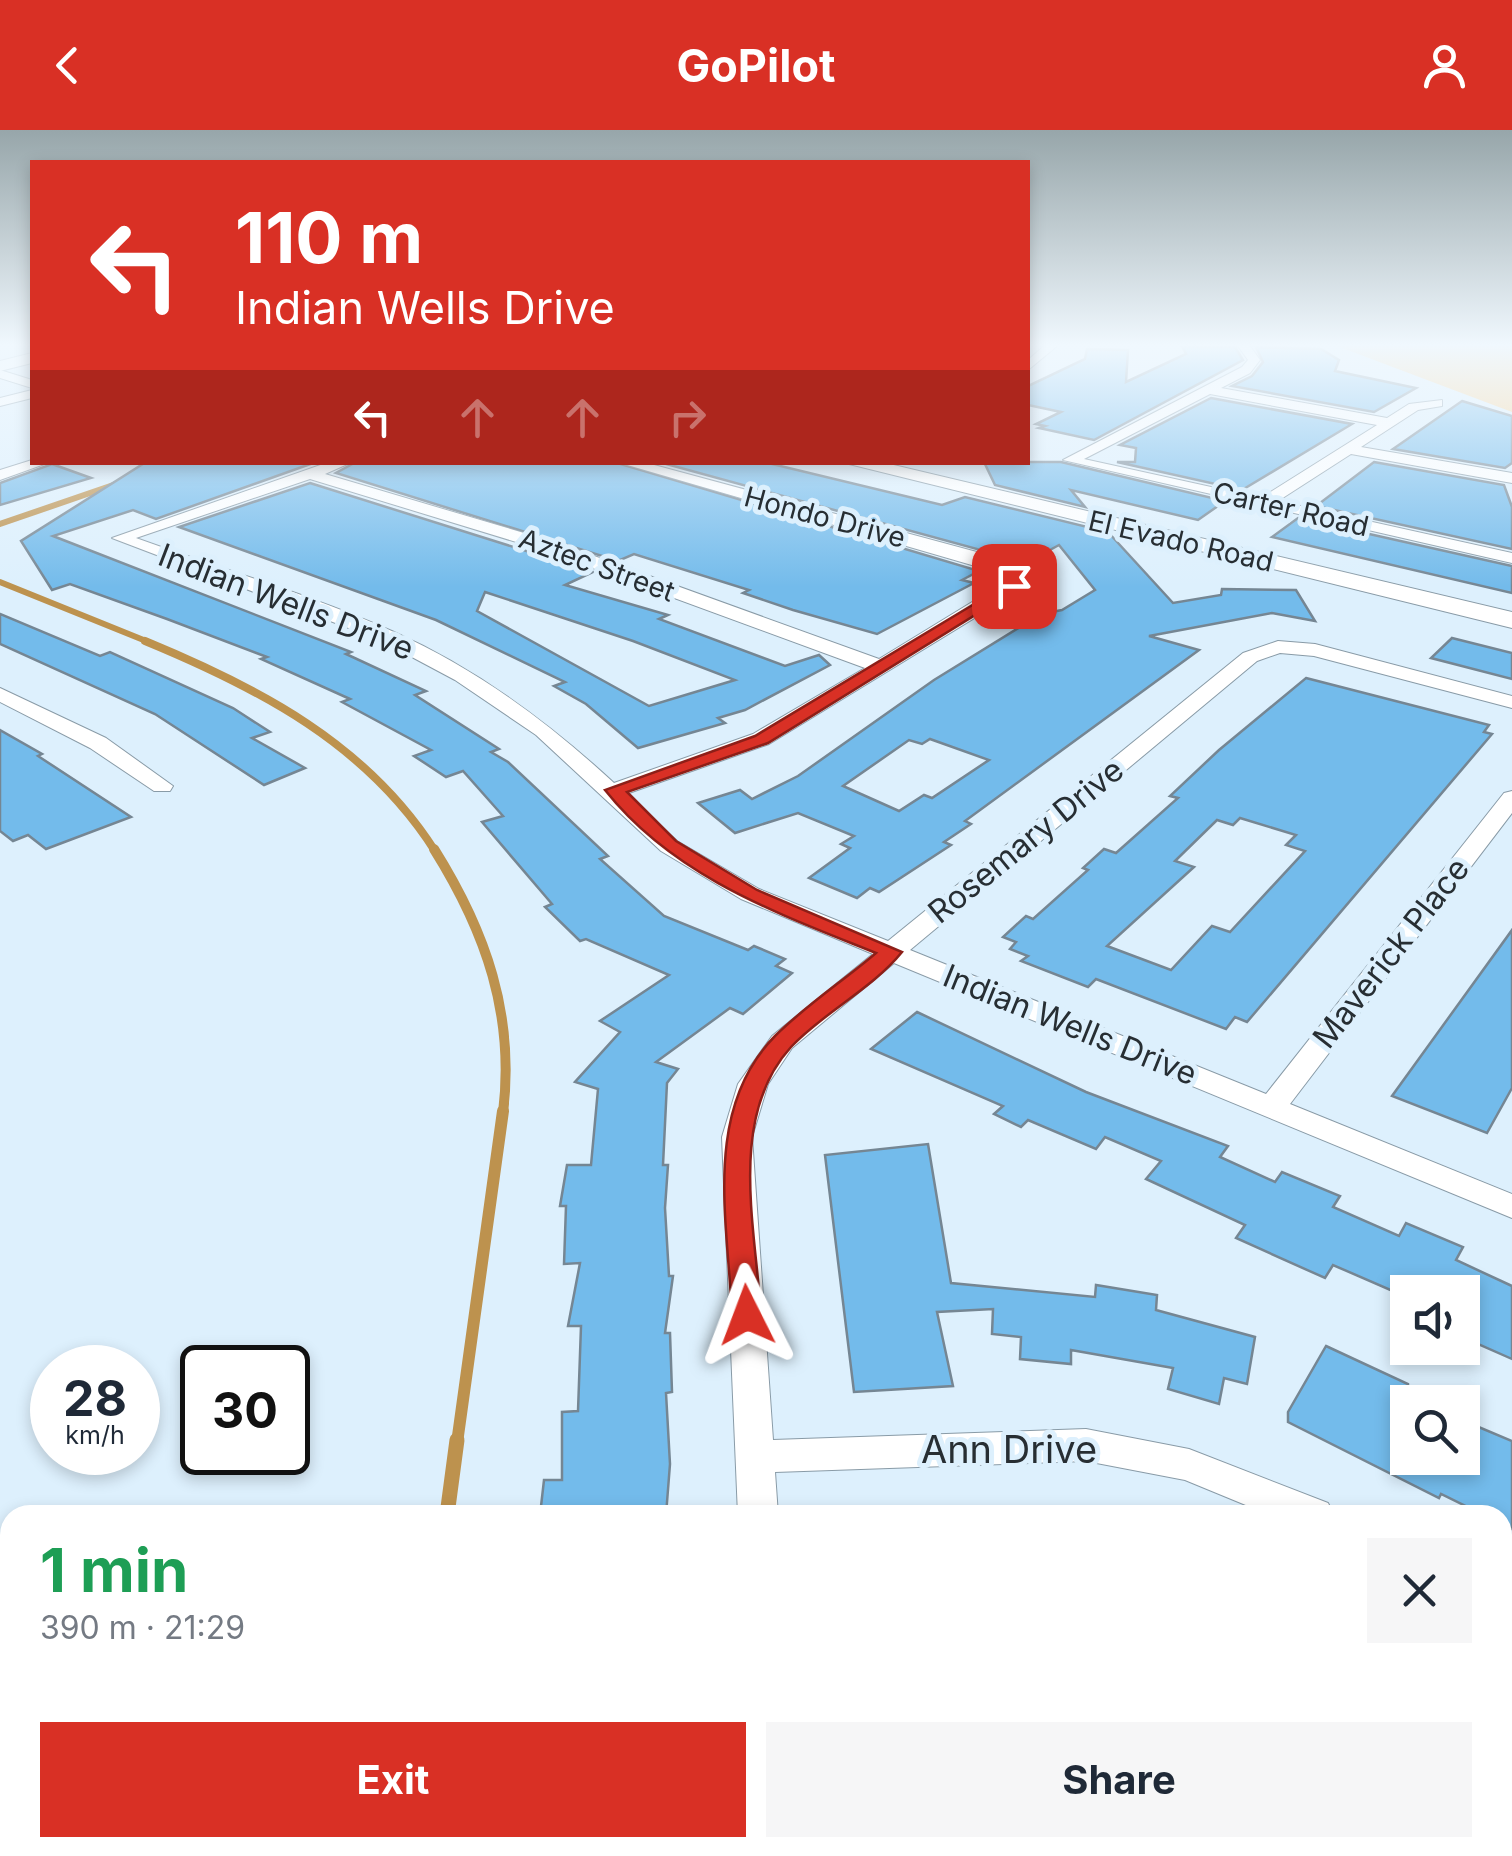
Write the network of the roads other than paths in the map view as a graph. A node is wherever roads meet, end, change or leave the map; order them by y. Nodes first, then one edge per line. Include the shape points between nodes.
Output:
1 (1135, 427) edge
2 (1383, 427) edge
3 (1348, 449) junction
4 (33, 465) edge
5 (336, 465) edge
6 (635, 465) edge
7 (864, 465) edge
8 (310, 474) junction
9 (0, 475) edge
10 (1512, 478) edge
11 (1264, 503) junction
12 (1512, 558) edge
13 (1512, 620) edge
14 (880, 667) junction
15 (0, 694) edge
16 (1512, 702) edge
17 (162, 786) dead end
18 (614, 790) junction
19 (1512, 798) edge
20 (891, 952) junction
21 (1271, 1108) junction
22 (1512, 1207) edge
23 (754, 1457) junction
24 (757, 1505) edge
25 (1289, 1505) edge

1 - 11 street, Carter Road via 1070,460
2 - 3 street
3 - 10 street
3 - 11 street
4 - 9 street
5 - 8 street
6 - 14 street, Hondo Drive via 1024,574
7 - 13 main road, El Evado Road
8 - 14 street, Aztec Street via 556,548
8 - 18 street, Indian Wells Drive via 120,538 387,636 544,730
11 - 12 street, Carter Road
14 - 18 street via 761,740
15 - 17 street via 98,743
16 - 20 street, Rosemary Drive via 1315,650 1278,646 1250,657
18 - 20 street, Indian Wells Drive via 669,846 750,894
19 - 21 street, Maverick Place
20 - 21 street, Indian Wells Drive
20 - 23 street, Rosemary Drive via 782,1042 752,1084 737,1137
21 - 22 street, Indian Wells Drive
23 - 24 street, Rosemary Drive
23 - 25 street, Ann Drive via 1086,1445 1189,1465

